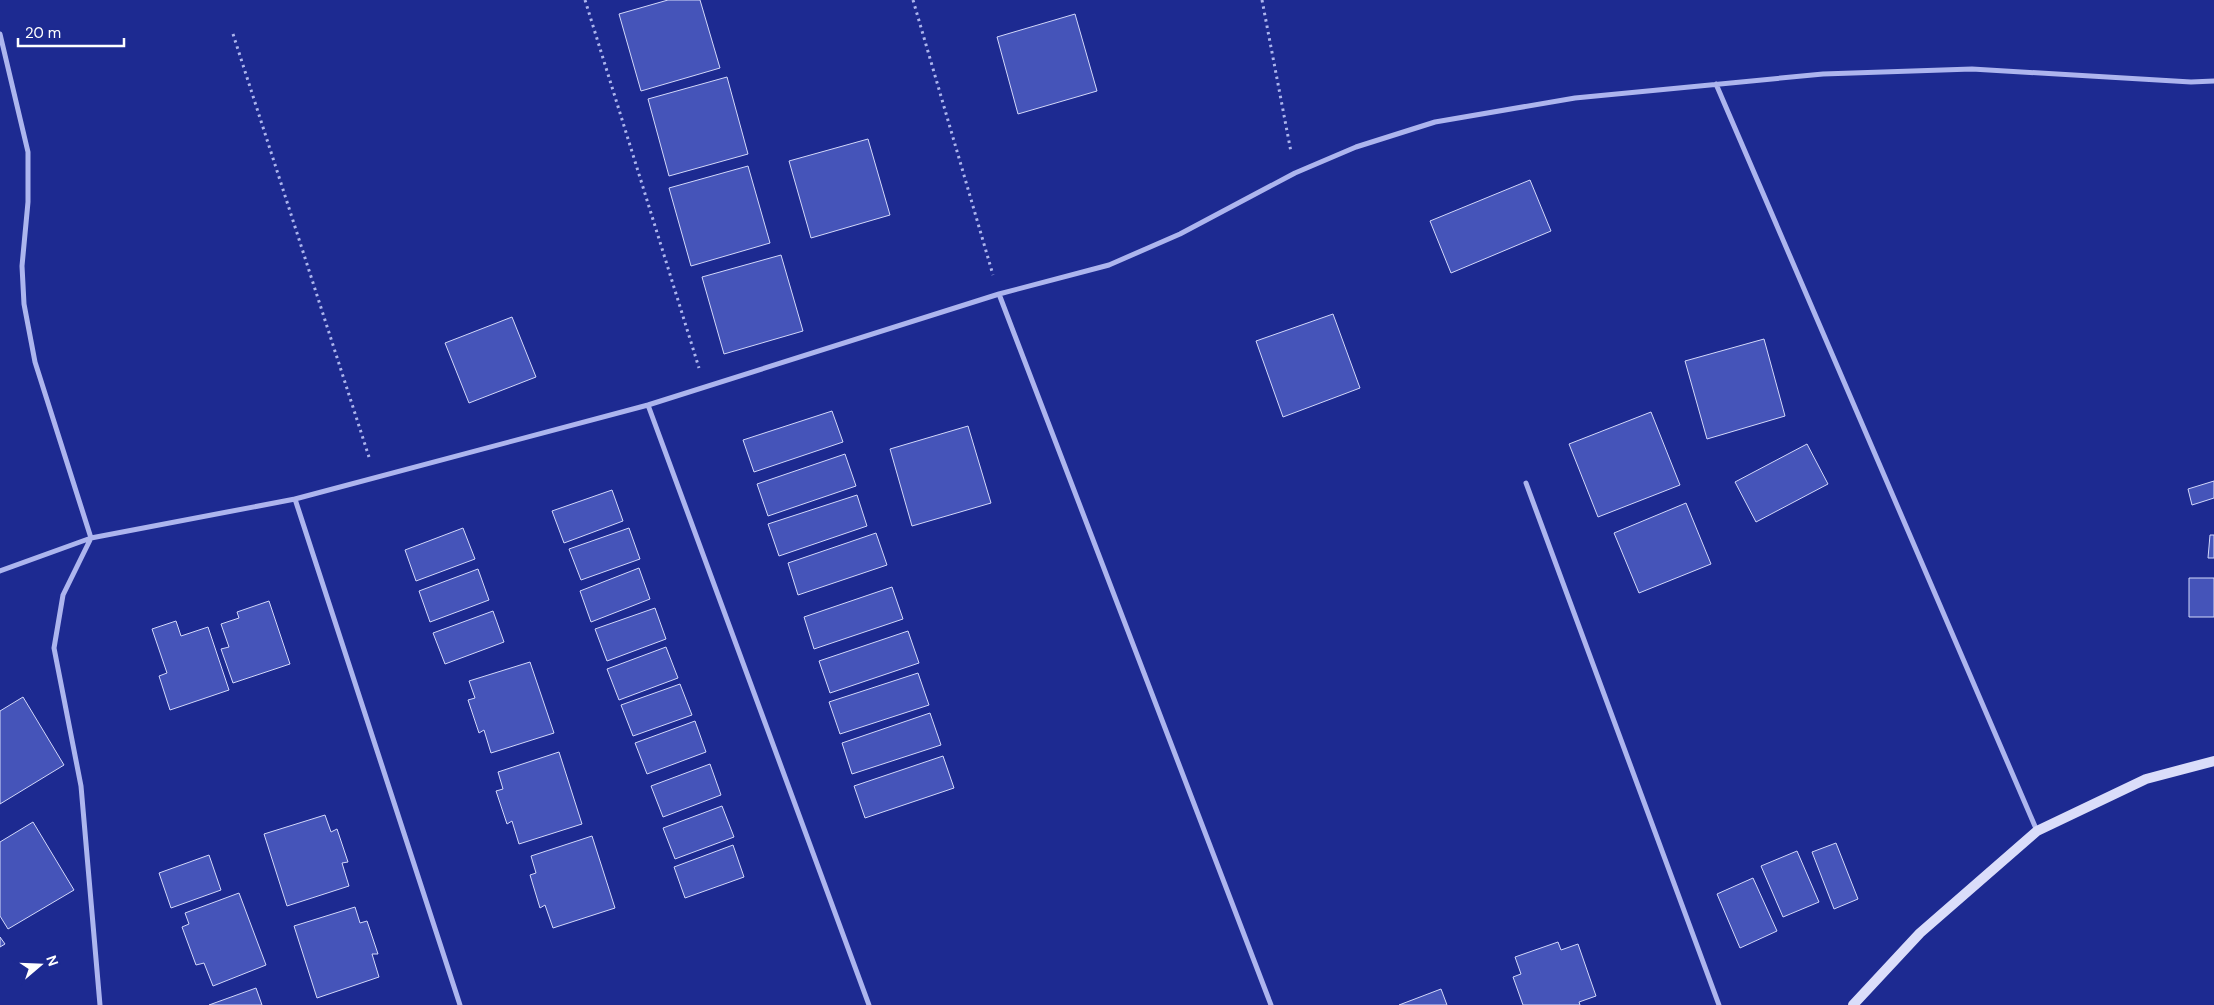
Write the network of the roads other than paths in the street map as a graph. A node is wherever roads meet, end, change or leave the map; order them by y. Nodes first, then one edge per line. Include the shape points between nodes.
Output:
1 (0, 34) edge
2 (2214, 81) edge
3 (1716, 84) junction
4 (998, 294) junction
5 (648, 405) junction
6 (1526, 483) dead end
7 (295, 499) junction
8 (91, 538) junction
9 (0, 571) edge
10 (2214, 760) edge
11 (2037, 831) junction
12 (100, 1005) edge
13 (460, 1005) edge
14 (869, 1005) edge
15 (1271, 1005) edge
16 (1719, 1005) edge
17 (1853, 1005) edge

1 - 8 street via 28,152 28,202 22,266 24,304 35,362
2 - 3 street via 1972,69 1823,74
3 - 4 street via 1575,98 1435,122 1356,147 1296,173 1180,234 1109,265
3 - 11 street
4 - 5 street
4 - 15 street
5 - 7 street
5 - 14 street
6 - 16 street
7 - 8 street
7 - 13 street
8 - 9 street
8 - 12 street via 63,595 54,648 81,786
10 - 11 street via 2146,779
11 - 17 street via 1920,934

